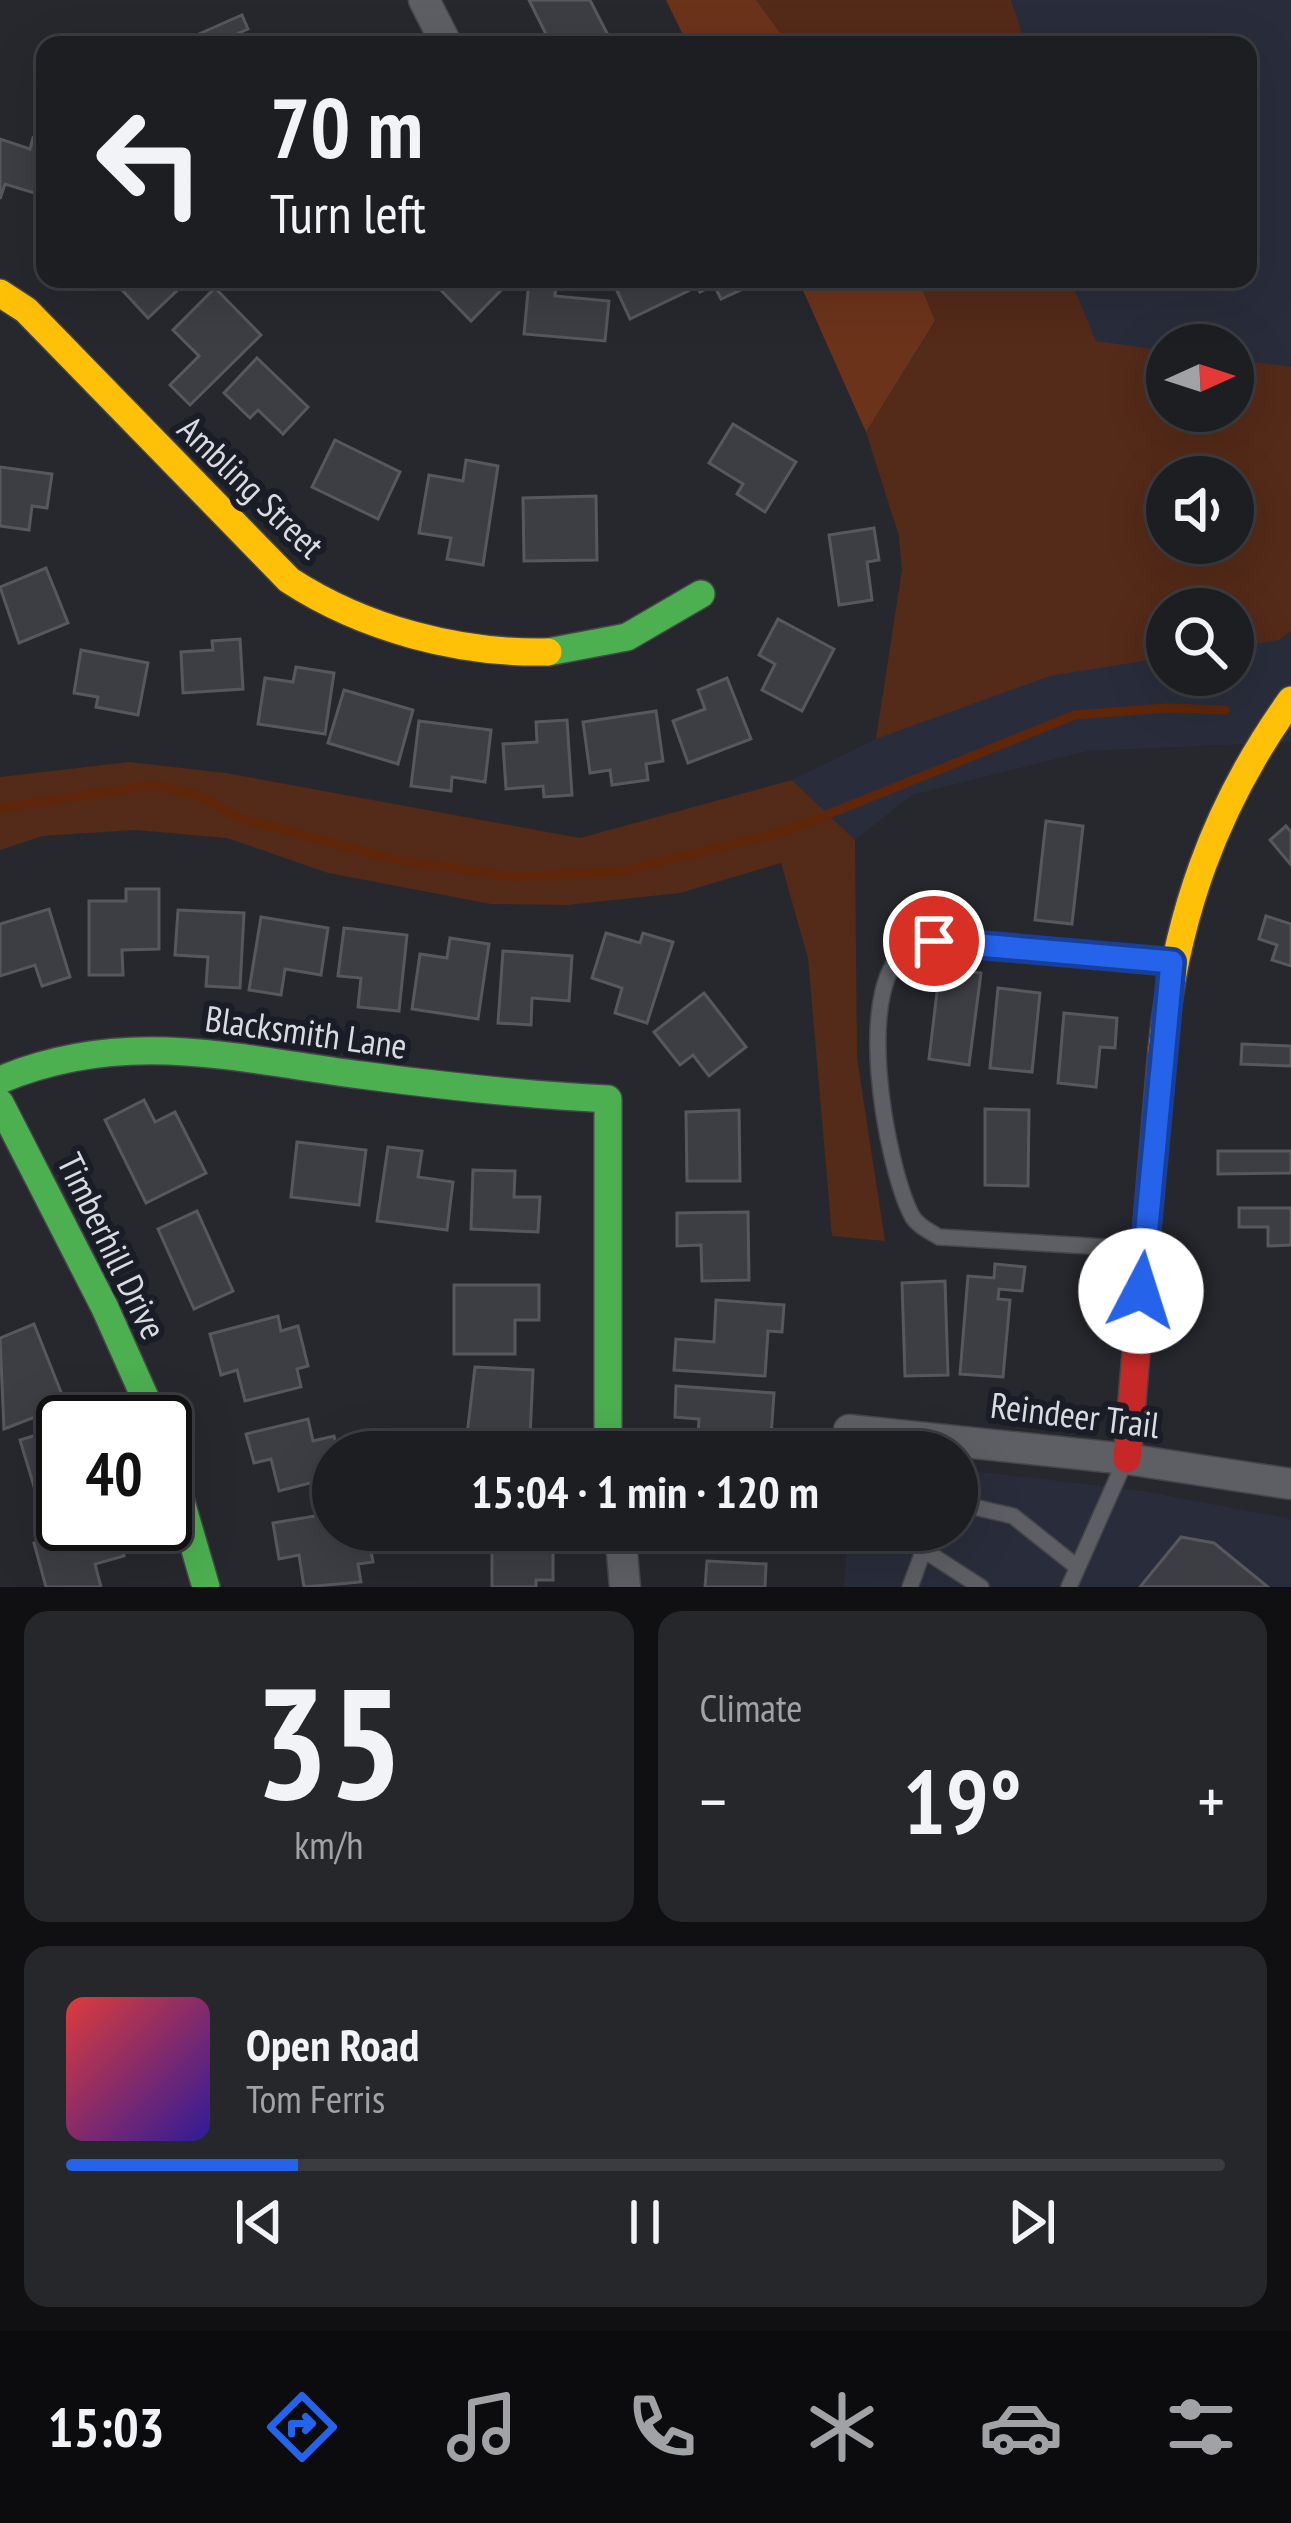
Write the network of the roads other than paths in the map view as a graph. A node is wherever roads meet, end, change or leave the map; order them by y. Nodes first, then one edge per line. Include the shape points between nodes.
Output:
1 (424, 0) edge
2 (442, 36) edge
3 (0, 293) edge
4 (701, 594) dead end
5 (1291, 700) edge
6 (1172, 962) junction
7 (0, 1080) edge
8 (0, 1103) edge
9 (1144, 1250) junction
10 (144, 1395) edge
11 (848, 1430) dead end
12 (608, 1431) edge
13 (854, 1431) edge
14 (978, 1448) edge
15 (1126, 1459) junction
16 (1291, 1484) edge
17 (978, 1508) edge
18 (192, 1539) edge
19 (622, 1551) edge
20 (921, 1551) edge
21 (925, 1551) edge
22 (1077, 1568) junction
23 (206, 1587) edge
24 (625, 1587) edge
25 (910, 1587) edge
26 (981, 1587) edge
27 (1069, 1587) edge

1 - 2 street
3 - 4 street, Ambling Street via 26,310 247,541 290,580 339,607 428,640 510,655 590,650 638,635
5 - 6 street via 1216,815
6 - 9 street
6 - 9 lane via 954,941 911,946 889,968 878,1046 879,1105 913,1220 939,1237
7 - 12 street, Blacksmith Lane via 47,1060 136,1047 492,1093 608,1099
8 - 10 street, Timberhill Drive
9 - 15 street
11 - 13 street, Reindeer Trail
14 - 15 street, Reindeer Trail
15 - 16 street, Reindeer Trail
15 - 22 lane
17 - 22 lane via 1012,1516
18 - 23 street
19 - 24 street
20 - 25 lane
21 - 26 lane
22 - 27 lane

